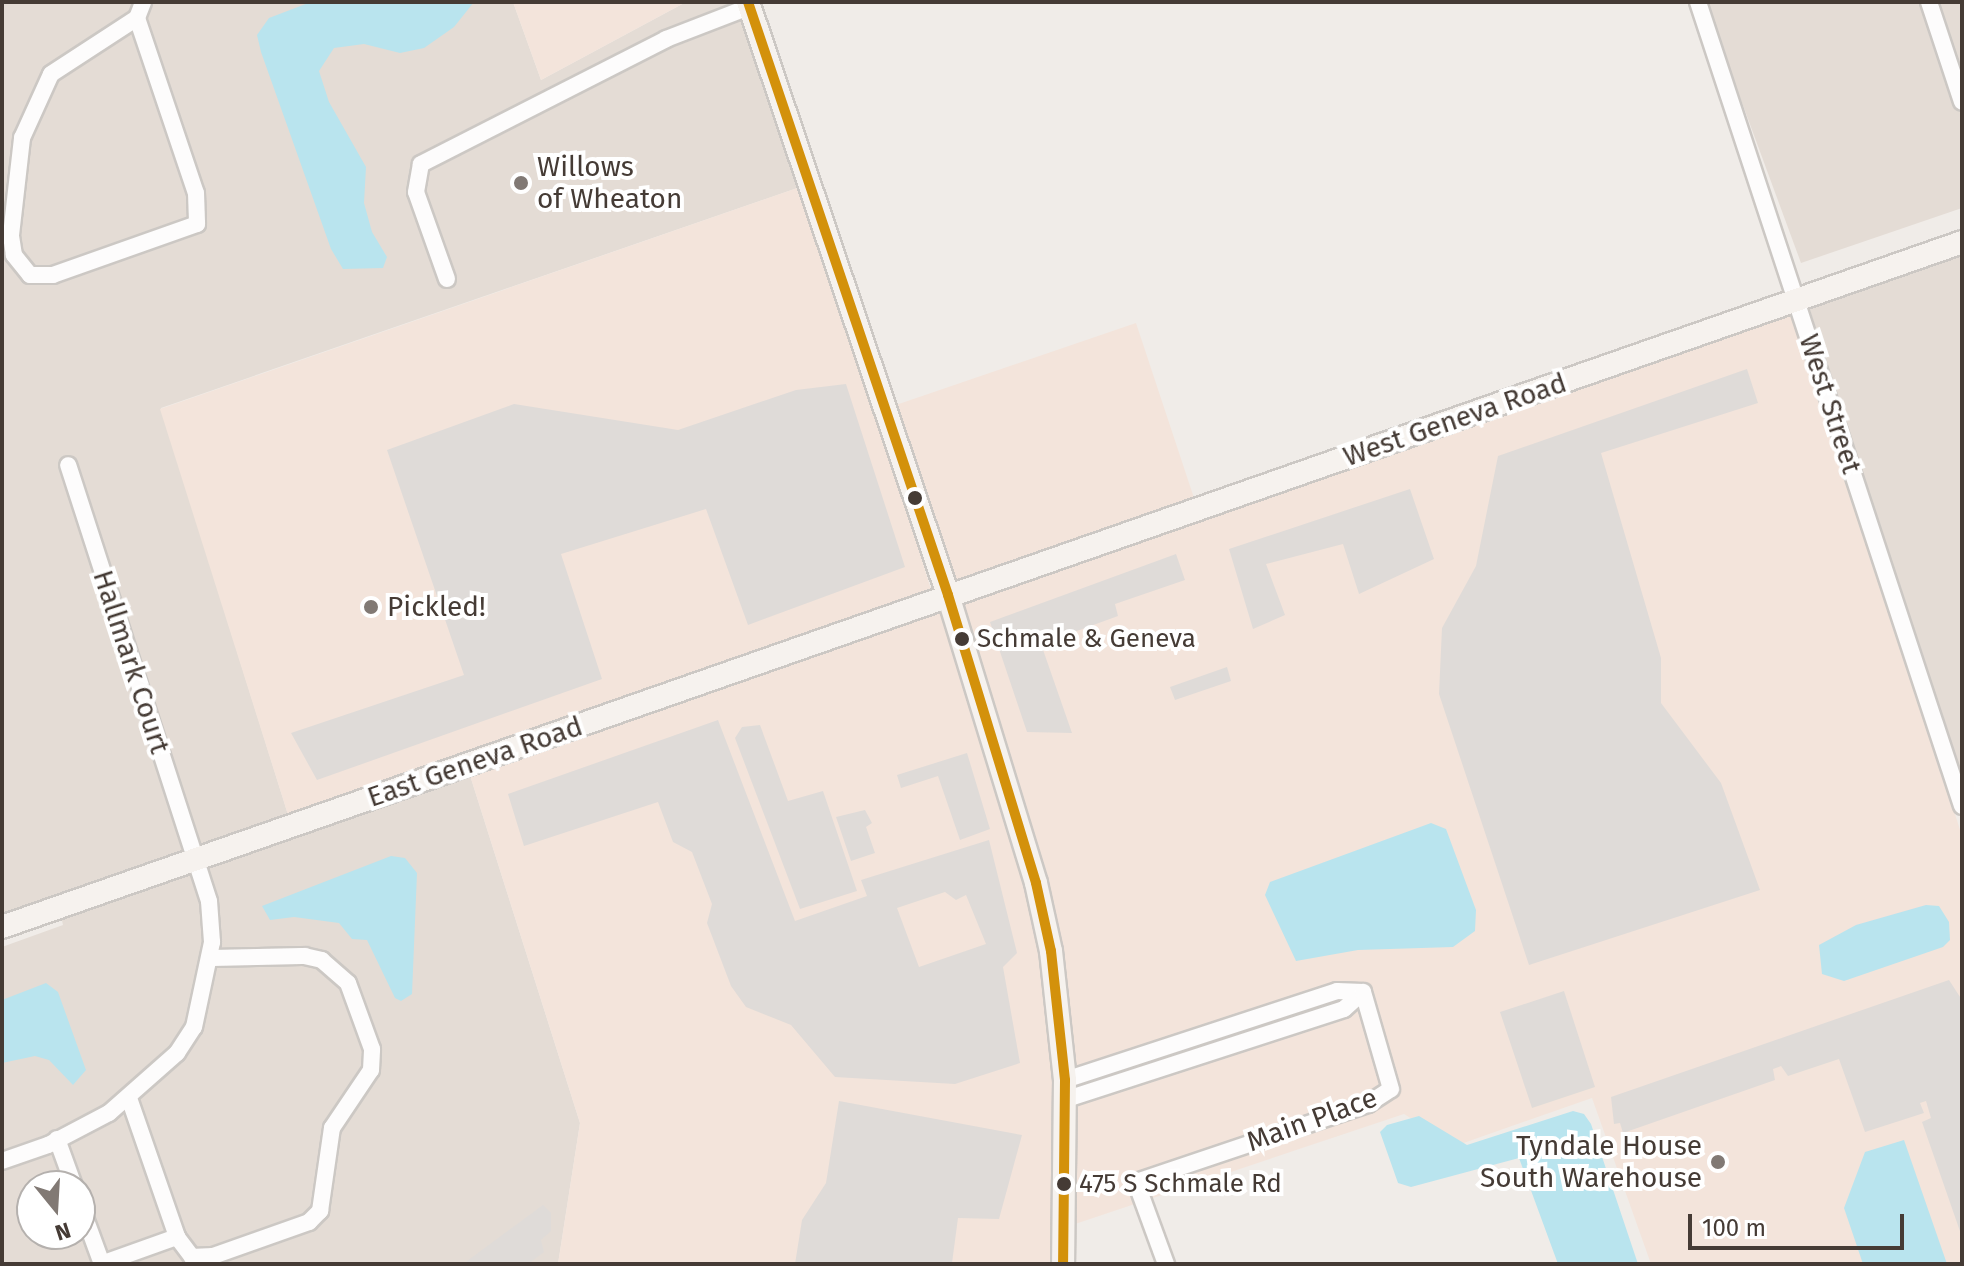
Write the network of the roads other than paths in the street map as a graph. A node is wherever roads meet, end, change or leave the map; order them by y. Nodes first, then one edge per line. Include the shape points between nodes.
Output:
1 (1698, 2) edge
2 (1929, 2) edge
3 (748, 4) edge
4 (140, 10) edge
5 (1962, 102) edge
6 (1962, 242) edge
7 (447, 279) dead end
8 (1796, 300) junction
9 (68, 465) dead end
10 (948, 595) junction
11 (1962, 806) edge
12 (195, 859) junction
13 (2, 927) edge
14 (209, 958) junction
15 (1066, 1090) junction
16 (129, 1098) junction
17 (57, 1139) junction
18 (2, 1161) edge
19 (68, 1170) edge
20 (177, 1237) junction
21 (102, 1264) edge
22 (1063, 1264) edge
23 (1166, 1264) edge

1 - 8 street, West Street
2 - 5 street
3 - 7 street via 666,39 421,164 416,192
3 - 10 main road
4 - 4 street via 196,193 197,224 53,275 30,275 14,255 11,235 22,138 51,74
6 - 8 main road, West Geneva Road
8 - 10 main road, West Geneva Road
8 - 11 street, West Street
9 - 12 street, Hallmark Court
10 - 12 main road, East Geneva Road
10 - 15 main road via 1042,907
12 - 13 main road, East Geneva Road
12 - 14 street, Hallmark Court via 209,901
14 - 16 street, Hallmark Court via 194,1027 177,1053
14 - 20 street via 322,960 348,983 366,1028 371,1070 332,1128 324,1198 309,1222 201,1259 183,1250
15 - 22 main road
15 - 23 street, Main Place via 1344,1009 1363,992 1392,1082 1385,1096 1136,1182
16 - 17 street, Hallmark Court
16 - 20 street
17 - 18 street, Hallmark Court
17 - 19 street
20 - 21 street

